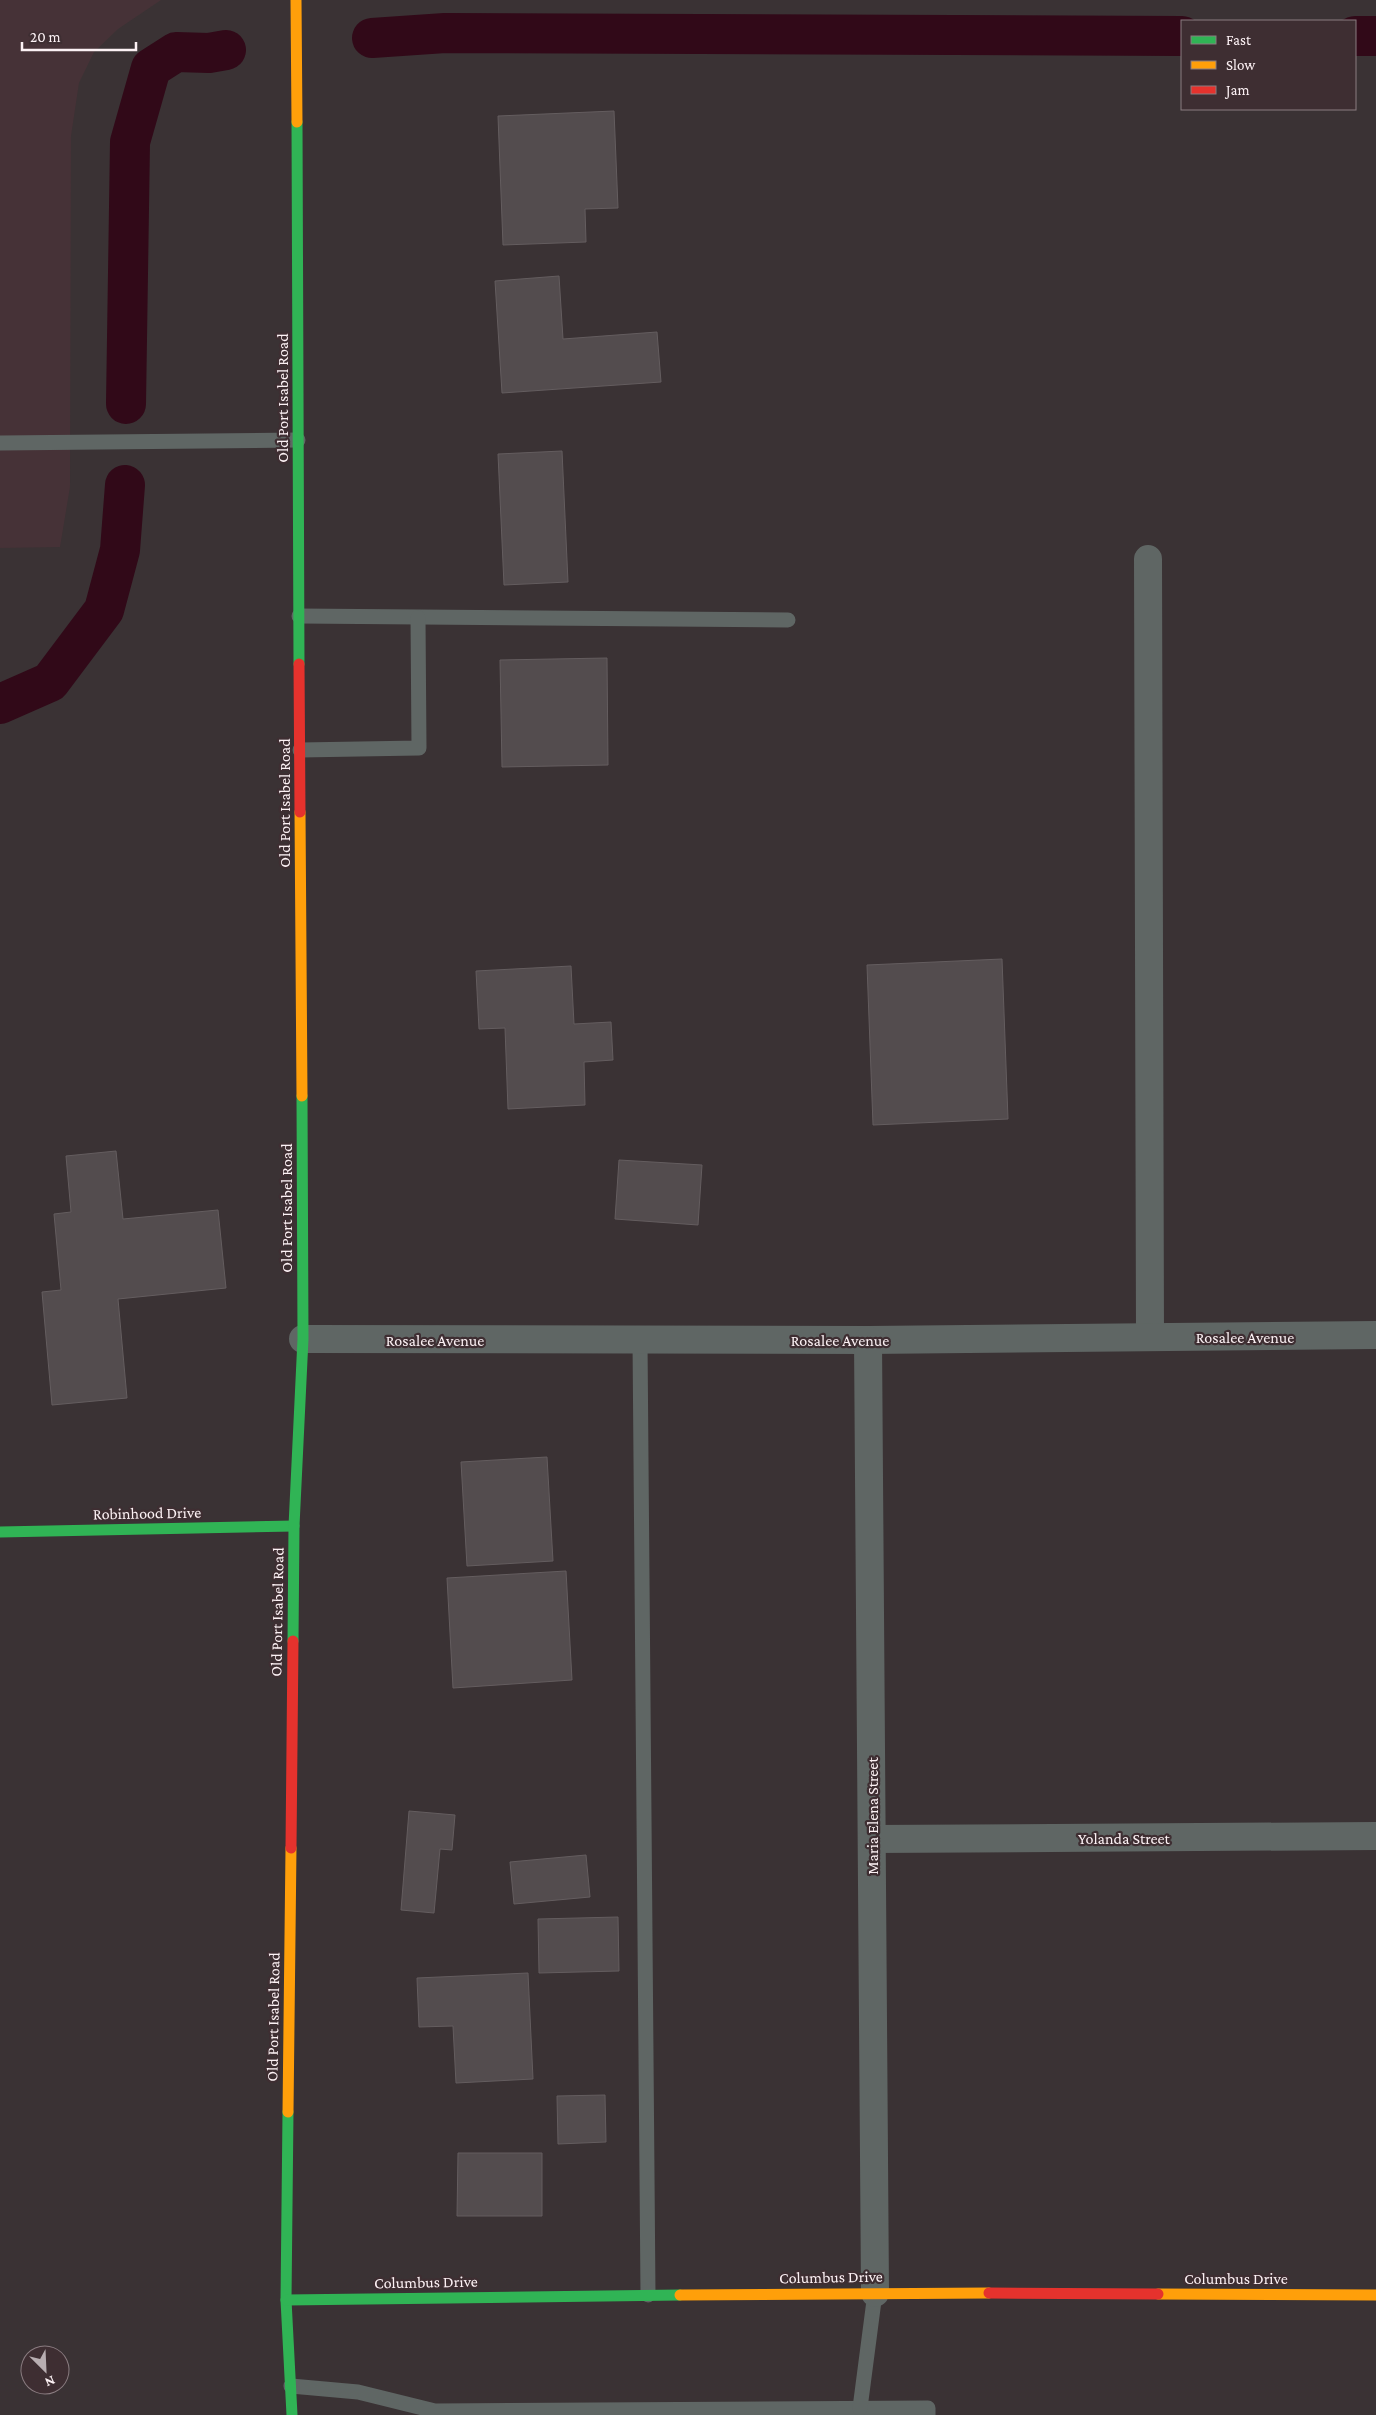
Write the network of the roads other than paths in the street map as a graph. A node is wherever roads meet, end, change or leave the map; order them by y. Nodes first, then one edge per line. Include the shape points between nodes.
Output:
1 (296, 0) edge
2 (298, 440) junction
3 (0, 444) edge
4 (1148, 560) dead end
5 (299, 616) junction
6 (418, 618) junction
7 (788, 620) dead end
8 (300, 750) junction
9 (1376, 1336) edge
10 (1150, 1337) junction
11 (303, 1339) junction
12 (640, 1340) junction
13 (868, 1340) junction
14 (294, 1526) junction
15 (0, 1532) edge
16 (1376, 1836) edge
17 (872, 1840) junction
18 (875, 2293) junction
19 (648, 2295) junction
20 (1376, 2295) edge
21 (286, 2300) junction
22 (291, 2386) junction
23 (860, 2408) junction
24 (292, 2415) edge
25 (928, 2415) edge

1 - 2 street, Old Port Isabel Road
2 - 3 lane
2 - 5 street, Old Port Isabel Road
4 - 10 street
5 - 6 lane
5 - 8 street, Old Port Isabel Road
6 - 7 lane
6 - 8 lane via 420,748
8 - 11 street, Old Port Isabel Road
9 - 10 street, Rosalee Avenue
10 - 13 street, Rosalee Avenue
11 - 12 street, Rosalee Avenue
11 - 14 street, Old Port Isabel Road
12 - 13 street, Rosalee Avenue
12 - 19 lane
13 - 17 street, Maria Elena Street
14 - 15 street, Robinhood Drive
14 - 21 street, Old Port Isabel Road
16 - 17 street, Yolanda Street
17 - 18 street, Maria Elena Street
18 - 19 street, Columbus Drive
18 - 20 street, Columbus Drive
18 - 23 lane
19 - 21 street, Columbus Drive
21 - 22 street, Old Port Isabel Road
22 - 23 lane via 358,2392 435,2411
22 - 24 street, Old Port Isabel Road
23 - 25 lane via 928,2408

